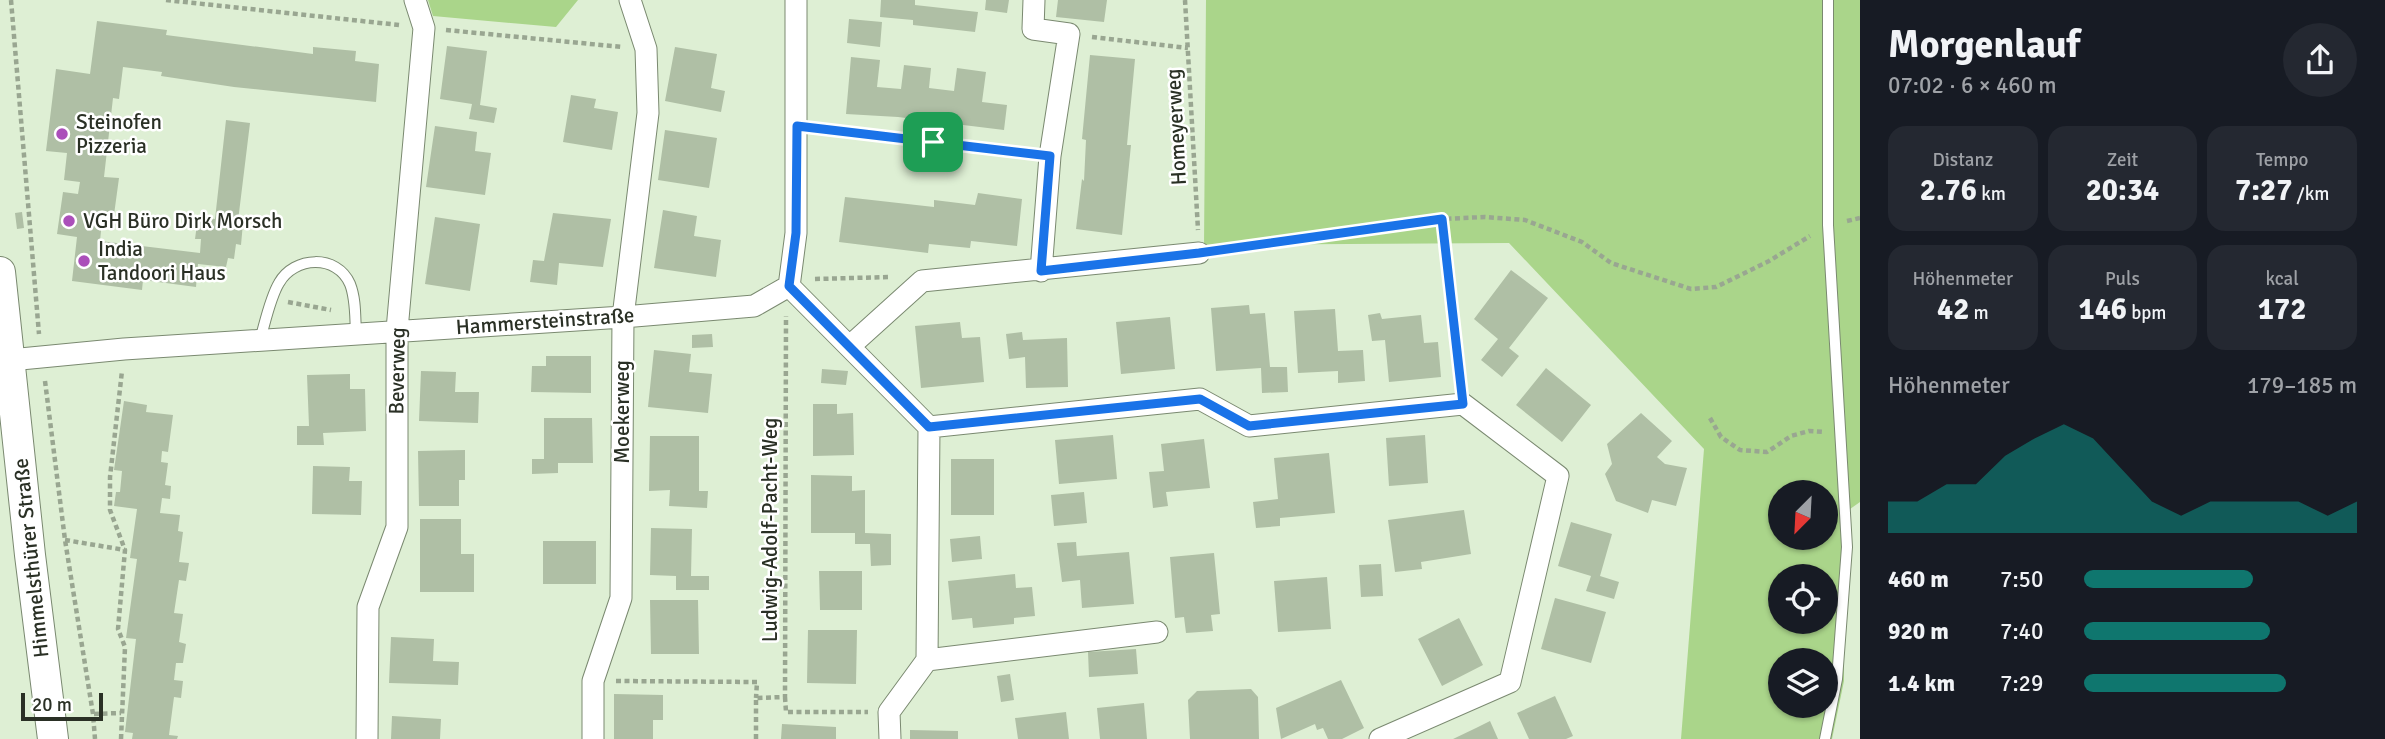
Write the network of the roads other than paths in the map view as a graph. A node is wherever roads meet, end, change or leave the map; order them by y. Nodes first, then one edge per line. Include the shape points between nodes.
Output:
1 (415, 0) edge
2 (630, 0) edge
3 (796, 0) edge
4 (1034, 0) edge
5 (1828, 0) edge
6 (1199, 253) road end
7 (1041, 271) junction
8 (0, 272) edge
9 (784, 287) junction
10 (623, 317) junction
11 (355, 324) junction
12 (397, 330) junction
13 (260, 340) junction
14 (850, 346) junction
15 (10, 360) junction
16 (929, 427) junction
17 (1157, 632) dead end
18 (927, 660) junction
19 (51, 732) edge
20 (367, 739) edge
21 (593, 739) edge
22 (890, 739) edge
23 (1380, 739) edge
24 (1825, 739) edge

1 - 12 street, Beverweg via 424,28
2 - 10 street, Moekerweg via 646,49 648,113
3 - 9 street via 796,233
4 - 7 street via 1033,29 1069,34 1050,156
5 - 24 lane via 1828,225 1847,547 1837,679
6 - 7 street
7 - 14 street via 922,281
8 - 15 street, Himmelsthürer Straße
9 - 10 street, Hammersteinstraße via 754,306
9 - 14 street
10 - 12 street, Hammersteinstraße
10 - 21 street, Moekerweg via 621,598 593,681
11 - 12 street, Hammersteinstraße
11 - 13 street, Hammersteinstraße
11 - 13 lane via 349,283 337,268 314,260 294,267 279,282
12 - 20 street, Beverweg via 397,527 368,607
13 - 15 street, Hammersteinstraße
14 - 16 street
15 - 19 street, Himmelsthürer Straße
16 - 18 street
16 - 23 street via 1200,399 1249,426 1463,404 1558,476 1510,682
17 - 18 street
18 - 22 street via 889,712

